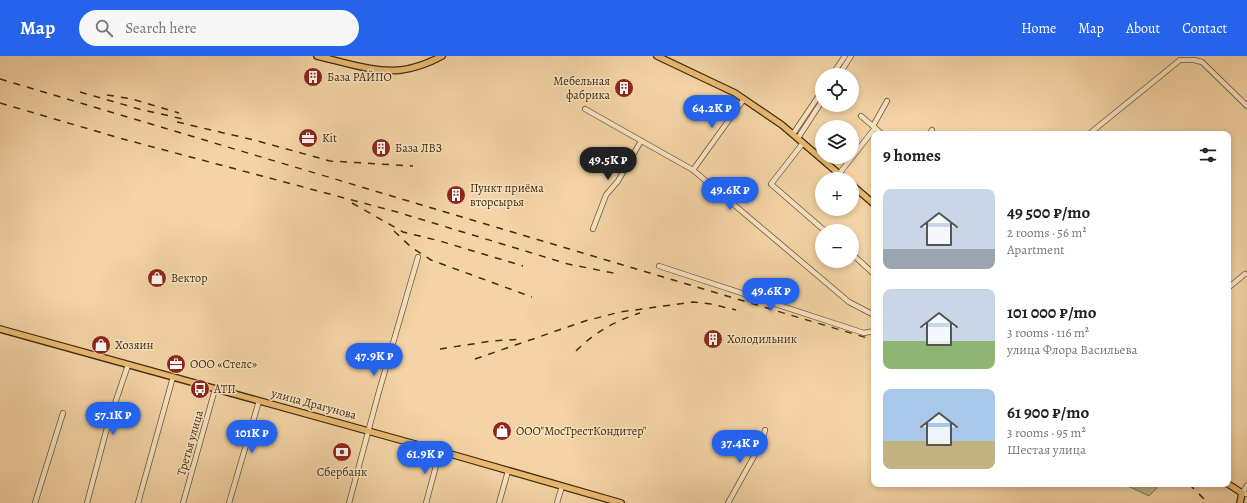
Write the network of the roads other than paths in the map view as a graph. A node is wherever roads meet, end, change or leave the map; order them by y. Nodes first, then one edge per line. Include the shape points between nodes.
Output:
1 (317, 56) edge
2 (442, 56) edge
3 (657, 56) edge
4 (845, 56) edge
5 (851, 56) edge
6 (837, 68) edge
7 (843, 68) edge
8 (744, 98) junction
9 (886, 101) dead end
10 (815, 103) edge
11 (1247, 106) edge
12 (585, 109) dead end
13 (815, 110) edge
14 (861, 116) dead end
15 (874, 127) junction
16 (871, 131) edge
17 (871, 131) edge
18 (879, 131) edge
19 (1093, 131) edge
20 (796, 136) junction
21 (641, 141) junction
22 (803, 143) junction
23 (693, 170) junction
24 (837, 172) edge
25 (840, 172) edge
26 (859, 191) edge
27 (871, 201) edge
28 (817, 224) edge
29 (593, 228) dead end
30 (418, 257) dead end
31 (859, 260) edge
32 (659, 266) dead end
33 (871, 271) edge
34 (1245, 274) dead end
35 (1231, 286) edge
36 (871, 313) edge
37 (0, 329) edge
38 (871, 332) edge
39 (128, 365) junction
40 (173, 377) junction
41 (216, 389) junction
42 (259, 401) junction
43 (63, 413) dead end
44 (765, 430) dead end
45 (368, 431) junction
46 (440, 450) junction
47 (508, 471) junction
48 (562, 486) junction
49 (1231, 486) edge
50 (1247, 486) edge
51 (1245, 494) edge
52 (35, 503) edge
53 (86, 503) edge
54 (138, 503) edge
55 (183, 503) edge
56 (229, 503) edge
57 (349, 503) edge
58 (426, 503) edge
59 (499, 503) edge
60 (557, 503) edge
61 (621, 503) edge
62 (728, 503) edge
63 (1240, 503) edge

1 - 2 main road via 391,70 416,67
3 - 8 main road
4 - 6 street
5 - 7 street
8 - 20 main road
8 - 23 street
9 - 15 street
10 - 20 street
11 - 19 street via 1202,62 1180,60
12 - 21 street
13 - 20 street
14 - 15 street
15 - 16 street
15 - 18 street
17 - 25 street
20 - 22 main road
21 - 23 street
21 - 29 street via 618,181 606,195
22 - 24 main road
22 - 28 street via 771,184
23 - 36 street via 849,302
26 - 27 main road
30 - 45 street
31 - 33 street
32 - 38 street via 864,333
34 - 35 street
37 - 39 main road, улица Драгунова
39 - 40 main road, улица Драгунова
39 - 53 street
40 - 41 main road, улица Драгунова
40 - 54 street
41 - 42 main road, улица Драгунова
41 - 55 street, Третья улица
42 - 45 main road, улица Драгунова
42 - 56 street
43 - 52 street
44 - 62 street via 762,442
45 - 46 main road, улица Драгунова
45 - 57 street
46 - 47 main road, улица Драгунова
46 - 58 street
47 - 48 main road, улица Драгунова
47 - 59 street
48 - 60 street
48 - 61 main road, улица Драгунова
49 - 51 main road
50 - 51 street
51 - 63 main road

